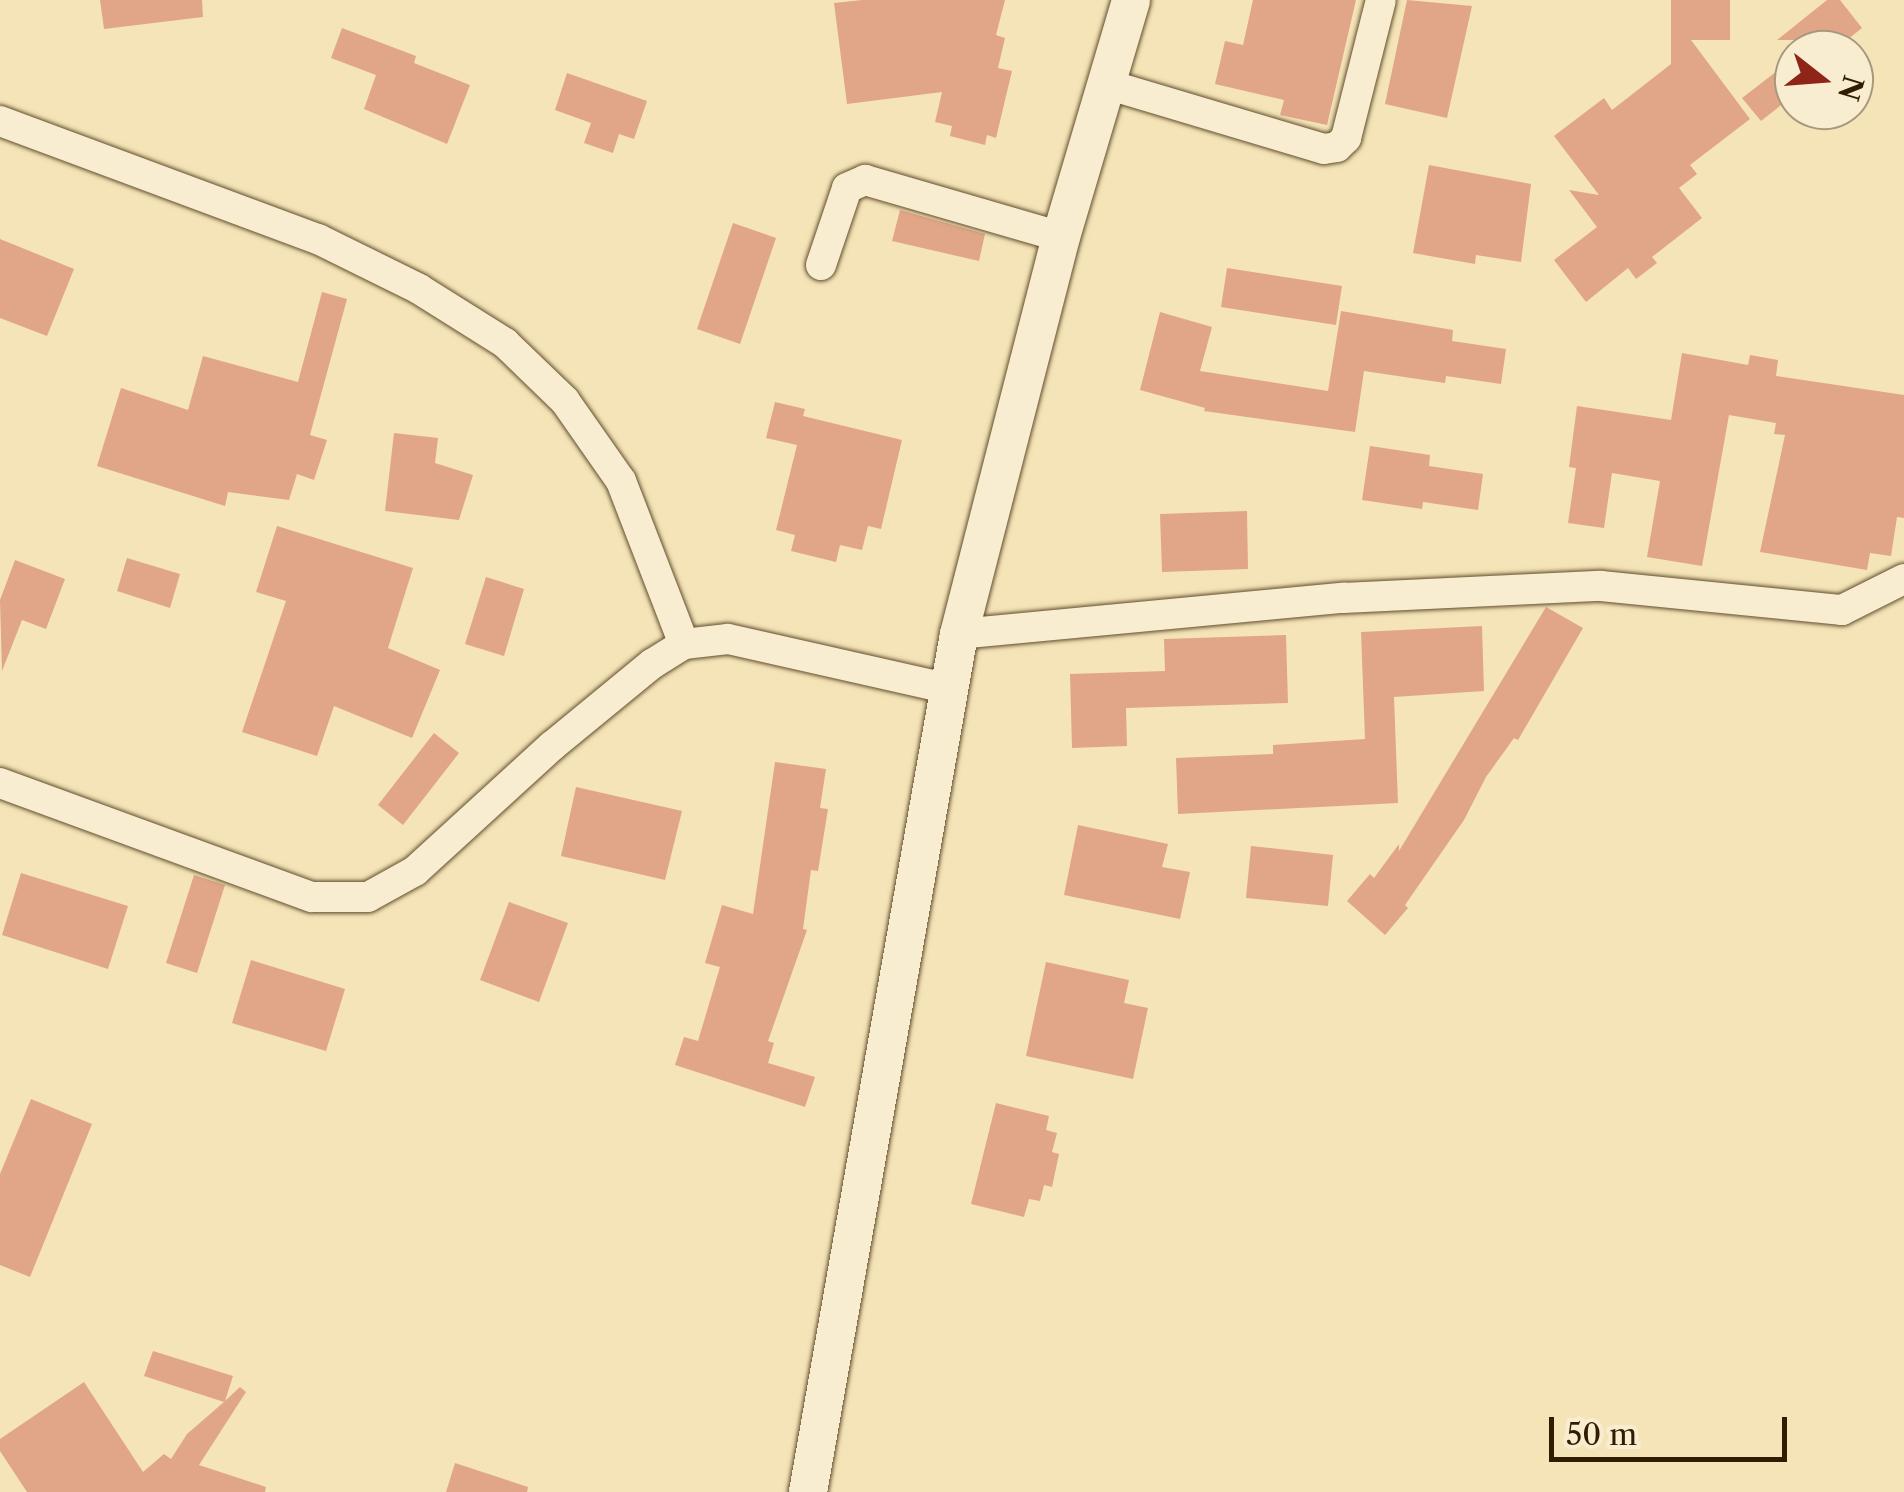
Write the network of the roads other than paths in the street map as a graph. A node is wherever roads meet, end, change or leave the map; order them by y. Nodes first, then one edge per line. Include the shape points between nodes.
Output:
1 (1132, 0) edge
2 (1380, 0) edge
3 (1106, 84) junction
4 (0, 121) edge
5 (1061, 237) junction
6 (821, 265) dead end
7 (1904, 579) edge
8 (959, 634) junction
9 (684, 644) junction
10 (949, 689) junction
11 (0, 783) edge
12 (808, 1492) edge

1 - 3 street
2 - 3 street via 1346,138 1337,147 1324,149
3 - 5 street
4 - 9 street via 318,239 419,289 505,343 564,400 621,482
5 - 6 street via 866,180 847,188
5 - 8 street
7 - 8 street via 1842,610 1601,586 1343,598
8 - 10 street
9 - 10 street via 728,638
9 - 11 street via 552,746 415,871 368,896 312,897
10 - 12 street

